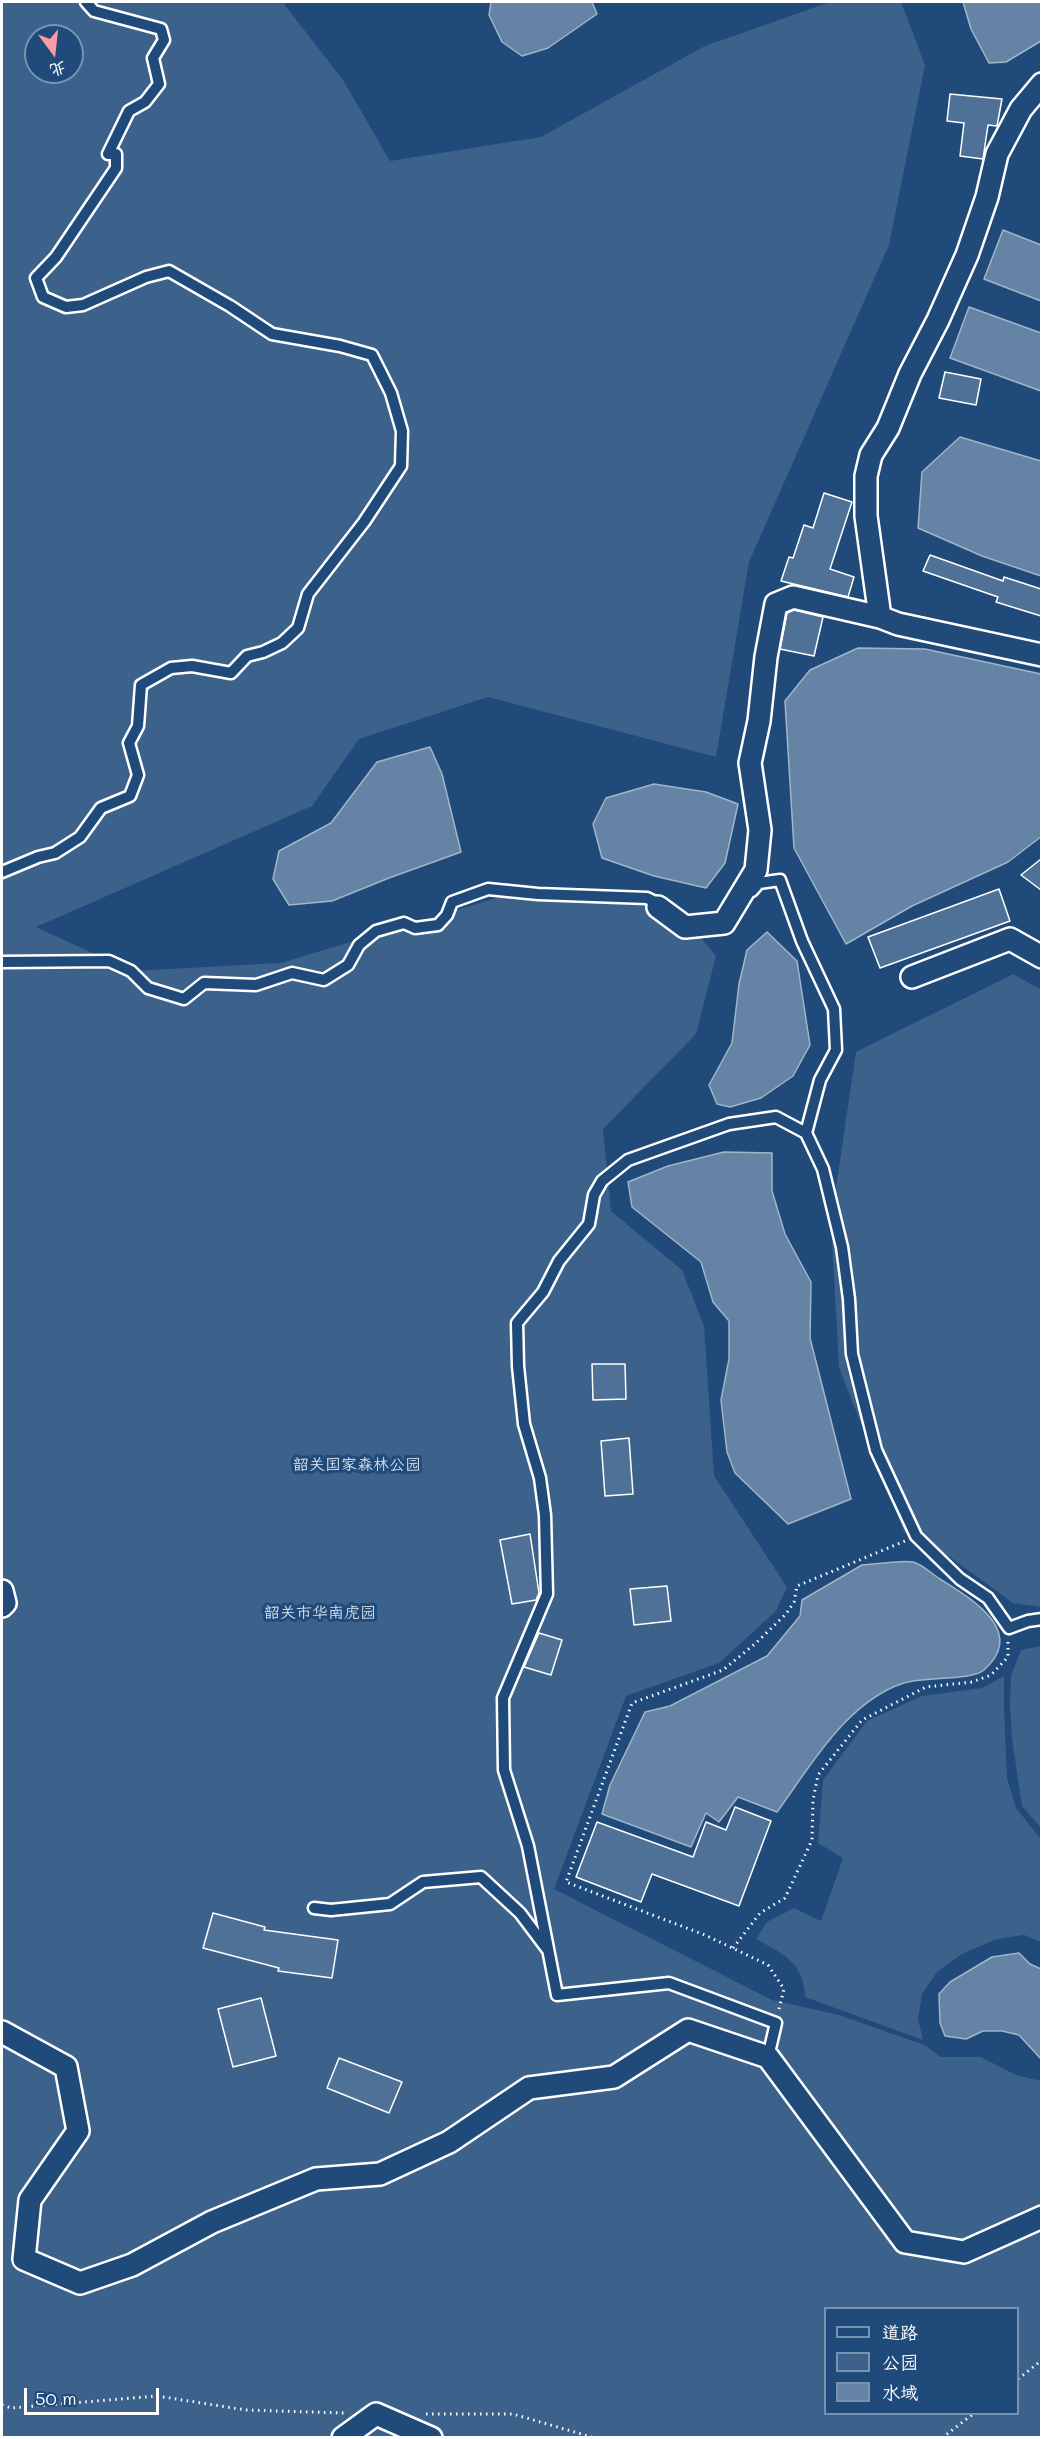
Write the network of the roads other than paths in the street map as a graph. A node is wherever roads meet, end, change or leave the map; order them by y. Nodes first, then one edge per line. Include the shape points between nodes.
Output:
1 (86, 2) edge
2 (1041, 84) edge
3 (880, 617) junction
4 (1041, 655) edge
5 (2, 872) edge
6 (658, 907) dead end
7 (704, 925) junction
8 (1041, 957) edge
9 (2, 962) edge
10 (912, 977) dead end
11 (806, 1133) junction
12 (2, 1591) edge
13 (2, 1606) edge
14 (1041, 1619) edge
15 (314, 1908) dead end
16 (549, 1952) junction
17 (2, 2032) edge
18 (768, 2057) junction
19 (1041, 2217) edge
20 (343, 2438) edge
21 (431, 2438) edge

1 - 5 lane via 94,11 161,29 164,40 153,58 159,84 146,102 129,111 108,154 116,154 116,168 56,257 36,278 43,297 66,307 83,305 169,270 272,334 372,355 391,393 402,431 401,466 308,594 298,628 282,643 247,656 231,673 192,666 171,668 141,685 138,726 129,743 138,775 130,796 101,808 80,837 55,853
2 - 3 street via 1021,109 997,154 967,255 888,428 871,454 866,476 866,516
3 - 4 street
3 - 7 street via 793,597 776,604 750,763 760,830 756,870 724,922
6 - 7 street via 685,927
7 - 9 lane via 677,916 647,898 489,888 452,902 438,925 415,928 404,923 376,931 359,945 348,965 324,980 292,973 256,985 204,983 184,999 148,988 131,971 109,961
7 - 11 lane via 733,926 759,883 780,880 802,942 834,1009 836,1050 820,1080
8 - 10 street via 1010,939
11 - 14 lane via 823,1169 842,1247 852,1354 876,1450 916,1536 960,1579 988,1598 1009,1628
11 - 16 lane via 776,1117 729,1124 628,1160 602,1181 594,1196 589,1224 517,1323 524,1424 540,1478 545,1515 547,1594 503,1698 504,1770 528,1846
12 - 13 street
15 - 16 lane via 390,1904 423,1882 481,1877 520,1913
16 - 18 lane via 557,1995 669,1983 776,2023
17 - 18 street via 66,2067 78,2131 30,2200 24,2259 80,2283 132,2265 212,2222 316,2179 380,2174 449,2142 529,2088 614,2077 688,2030
18 - 19 street via 904,2242 964,2252
20 - 21 street via 376,2414

